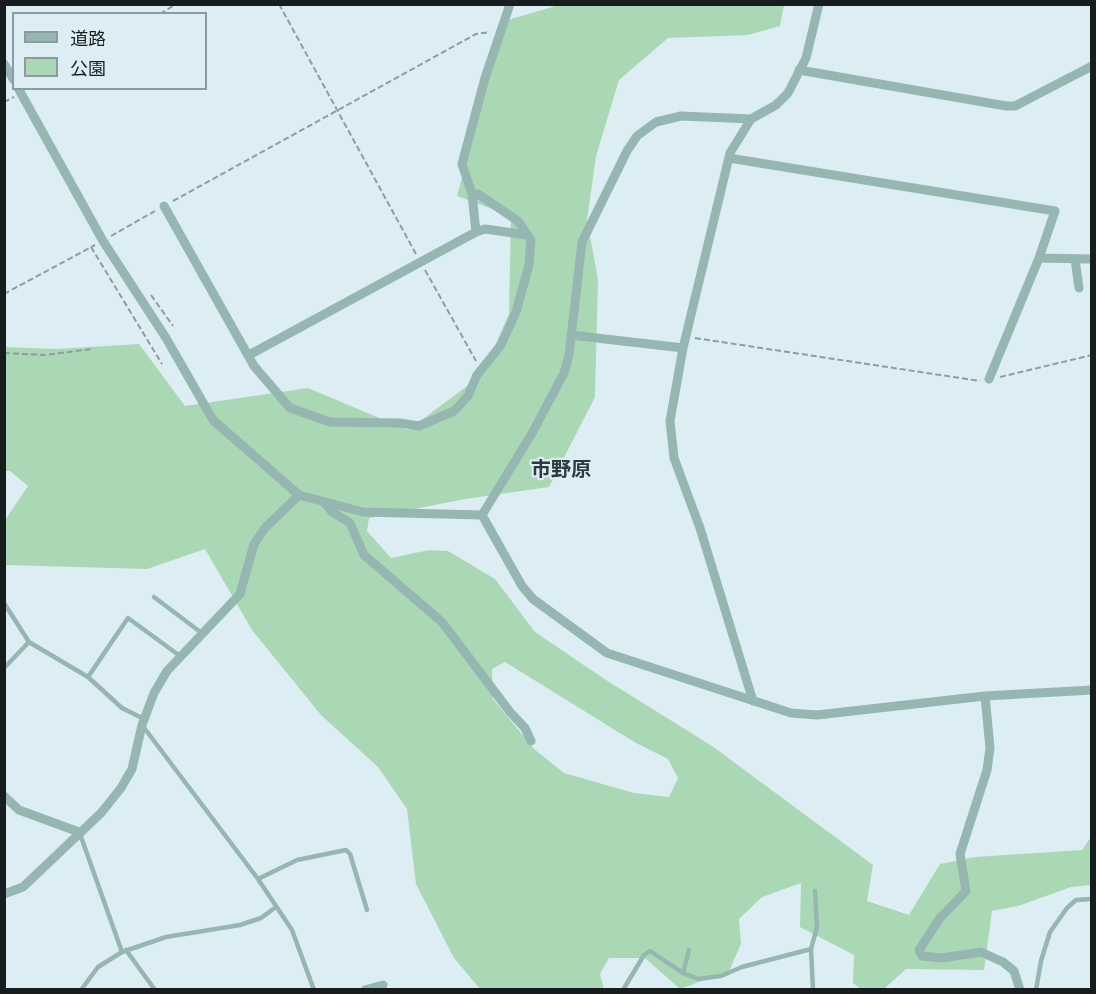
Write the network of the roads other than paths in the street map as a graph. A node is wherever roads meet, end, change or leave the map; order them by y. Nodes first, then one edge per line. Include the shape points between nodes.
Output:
1 (510, 4) edge
2 (819, 4) edge
3 (4, 63) edge
4 (1092, 66) edge
5 (799, 70) junction
6 (12, 77) edge
7 (19, 90) edge
8 (751, 119) junction
9 (729, 158) junction
10 (472, 194) junction
11 (164, 207) road end
12 (476, 232) junction
13 (527, 235) junction
14 (1039, 258) junction
15 (1075, 259) junction
16 (1092, 259) edge
17 (1079, 288) dead end
18 (571, 335) junction
19 (683, 348) junction
20 (249, 356) junction
21 (989, 380) road end
22 (299, 495) junction
23 (324, 502) junction
24 (482, 515) junction
25 (154, 597) dead end
26 (4, 603) edge
27 (203, 634) junction
28 (29, 642) junction
29 (180, 656) junction
30 (4, 668) edge
31 (88, 676) junction
32 (1092, 690) edge
33 (985, 696) junction
34 (753, 701) junction
35 (143, 722) junction
36 (531, 741) dead end
37 (4, 796) edge
38 (79, 832) junction
39 (258, 879) junction
40 (815, 891) dead end
41 (4, 894) edge
42 (1092, 899) edge
43 (276, 908) junction
44 (368, 910) dead end
45 (812, 949) junction
46 (688, 950) dead end
47 (124, 951) junction
48 (683, 973) junction
49 (383, 986) dead end
50 (81, 990) edge
51 (155, 990) edge
52 (314, 990) edge
53 (365, 990) edge
54 (623, 990) edge
55 (813, 990) edge
56 (1020, 990) edge
57 (1036, 990) edge

1 - 10 street via 462,164
2 - 5 street via 806,58
3 - 6 street
4 - 5 street via 1015,106
5 - 8 street via 788,93
7 - 22 street via 103,241 213,420
8 - 9 street
8 - 18 street via 681,116 656,122 637,136 582,242
9 - 14 street via 1051,210 1056,214
9 - 19 street
10 - 12 street
10 - 13 street via 503,209
11 - 20 street
12 - 13 street via 485,229
12 - 20 street
13 - 20 street via 531,240 529,265 516,312 501,345 477,375 468,396 454,411 430,423 419,426 330,422 310,417 290,408
14 - 15 street
14 - 21 street
15 - 16 street
15 - 17 street
18 - 19 street
18 - 24 street via 564,373
19 - 34 street via 670,421 674,458 700,528
22 - 23 street
22 - 27 street via 265,528 254,544 240,594
23 - 24 street via 363,512
23 - 36 street via 350,523 364,555 442,622
24 - 34 street via 533,599 606,653
25 - 27 lane
26 - 28 lane
27 - 29 street
28 - 30 lane
28 - 31 lane
29 - 31 lane via 128,618
29 - 35 street via 154,693
31 - 35 lane
32 - 33 street
33 - 34 street via 817,715 790,713
33 - 56 street via 990,748 987,770 960,854 966,891 940,918 919,950 922,956 942,958 981,952 1014,971
35 - 38 street via 132,769 101,813
35 - 39 lane via 163,756
37 - 38 street via 19,810
38 - 41 street via 23,887
38 - 47 lane
39 - 43 lane
39 - 44 lane via 297,860 346,850
40 - 45 lane via 817,927
42 - 57 lane via 1076,900 1050,932
43 - 47 lane via 240,925 166,937
43 - 52 lane via 292,930
45 - 48 lane via 721,976 698,979
45 - 55 lane
46 - 48 lane
47 - 50 lane via 98,967
47 - 51 lane
48 - 54 lane via 650,951
49 - 53 street

